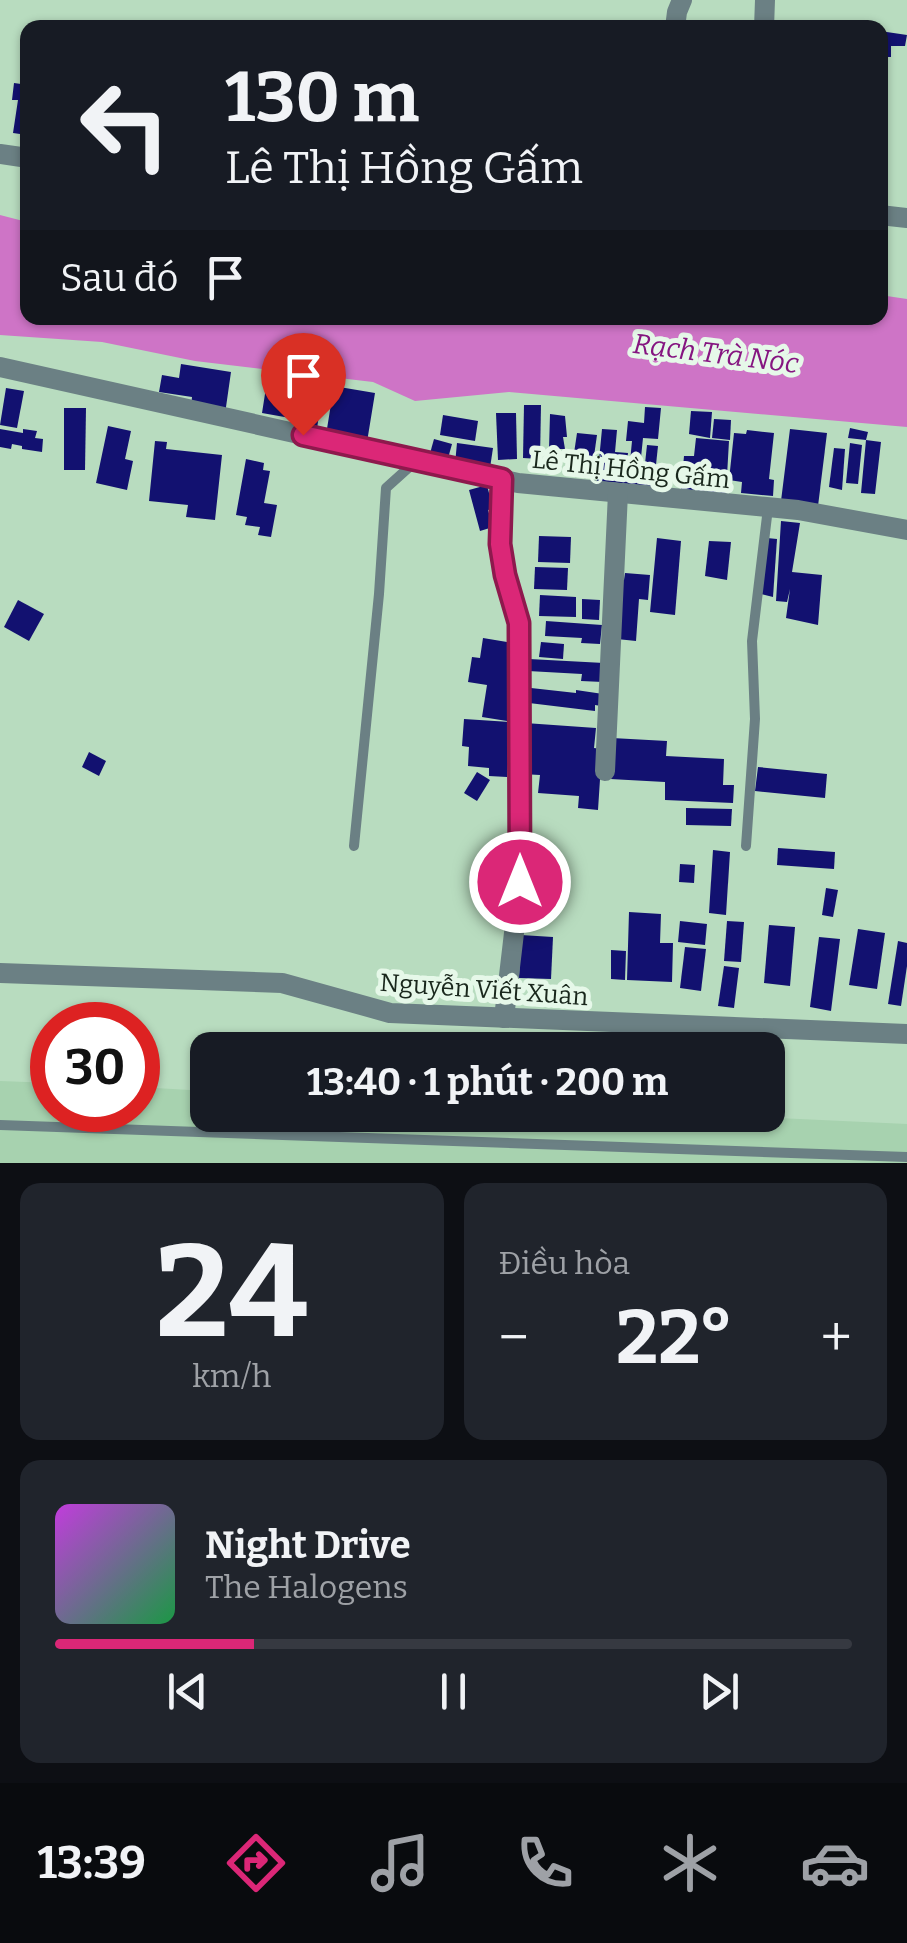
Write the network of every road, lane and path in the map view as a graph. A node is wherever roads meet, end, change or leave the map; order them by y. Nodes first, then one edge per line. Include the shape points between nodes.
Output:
1 (0, 367) edge
2 (416, 460) junction
3 (502, 479) junction
4 (618, 492) junction
5 (768, 508) junction
6 (907, 530) edge
7 (605, 772) dead end
8 (354, 846) dead end
9 (746, 846) dead end
10 (0, 973) edge
11 (504, 1018) junction
12 (907, 1034) edge
13 (0, 1125) edge
14 (907, 1157) edge

1 - 2 street, Lê Thị Hồng Gấm
2 - 3 street, Lê Thị Hồng Gấm
2 - 8 lane via 386,488
3 - 4 street, Lê Thị Hồng Gấm
3 - 11 street via 500,544 519,623 520,882
4 - 5 street, Lê Thị Hồng Gấm
4 - 7 street
5 - 6 street, Lê Thị Hồng Gấm
5 - 9 lane via 752,640 755,719
10 - 11 street, Nguyễn Viết Xuân via 282,983 390,1012
11 - 12 street, Nguyễn Viết Xuân
13 - 14 lane

